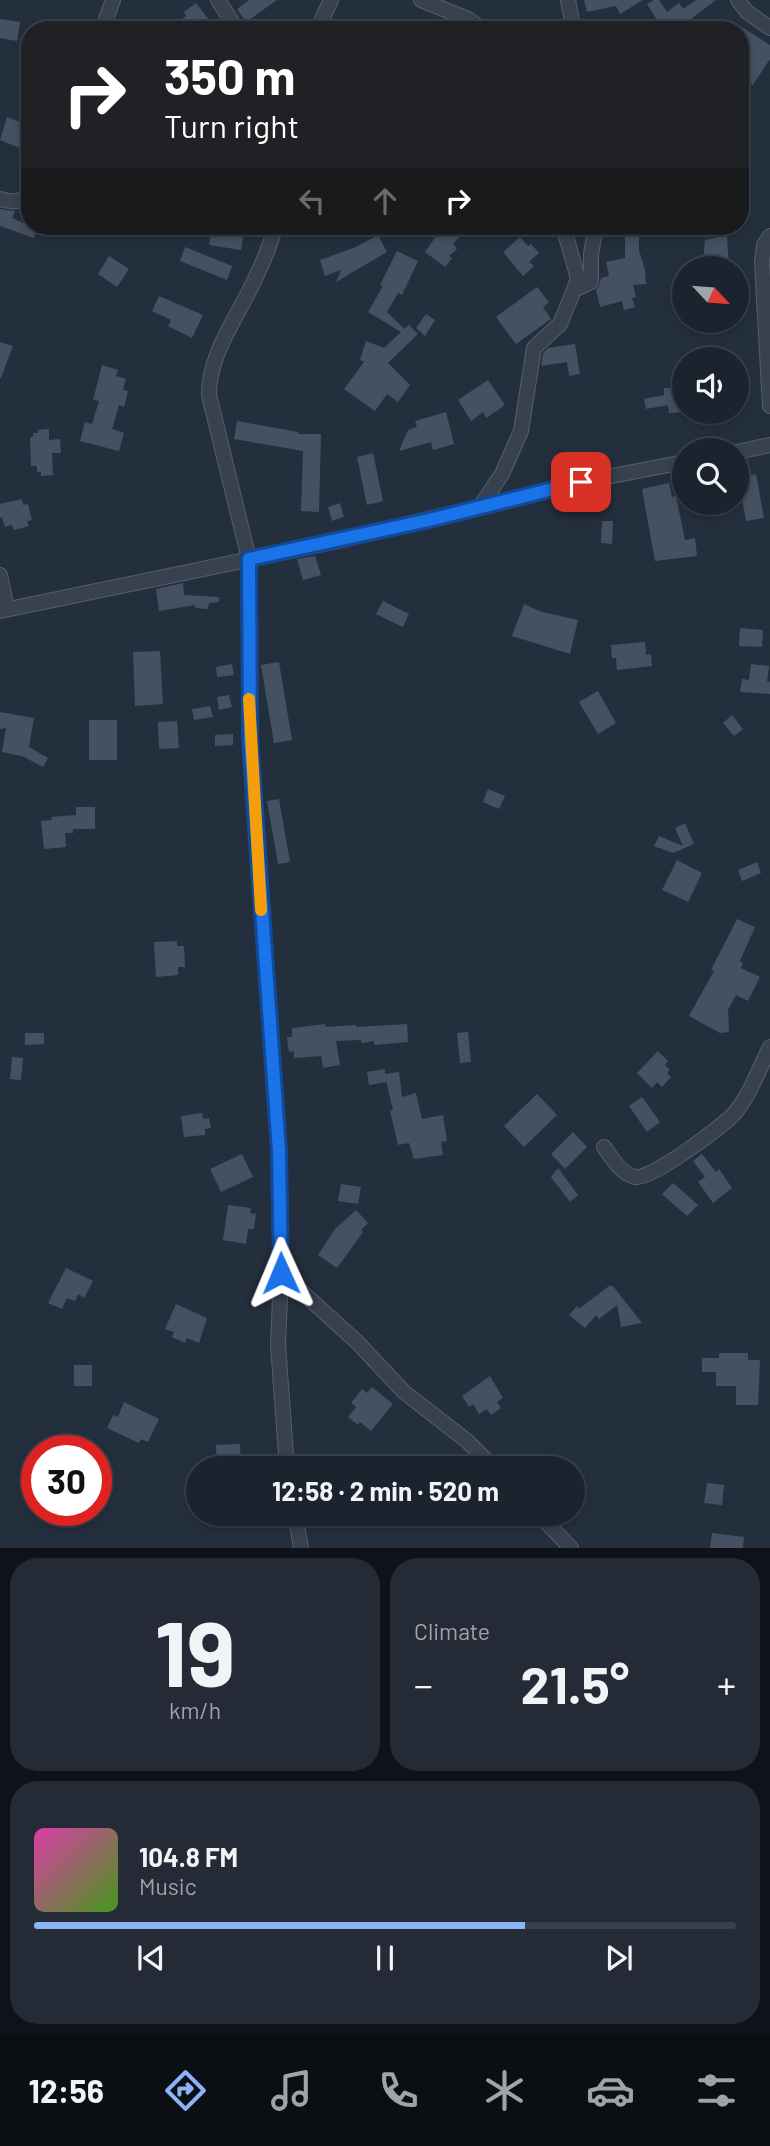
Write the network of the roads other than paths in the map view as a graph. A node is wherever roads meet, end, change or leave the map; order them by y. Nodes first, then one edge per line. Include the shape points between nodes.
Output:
1 (113, 0) edge
2 (218, 0) edge
3 (331, 0) edge
4 (421, 0) edge
5 (569, 0) edge
6 (738, 0) edge
7 (105, 21) edge
8 (231, 21) edge
9 (321, 21) edge
10 (471, 21) edge
11 (572, 21) edge
12 (770, 28) edge
13 (0, 199) edge
14 (21, 200) edge
15 (272, 235) edge
16 (566, 235) edge
17 (594, 235) edge
18 (770, 236) edge
19 (574, 290) junction
20 (770, 405) edge
21 (770, 445) edge
22 (749, 449) edge
23 (672, 464) edge
24 (479, 508) junction
25 (249, 559) junction
26 (0, 575) edge
27 (4, 610) edge
28 (770, 1047) edge
29 (604, 1147) dead end
30 (281, 1273) junction
31 (286, 1456) edge
32 (482, 1456) edge
33 (297, 1526) edge
34 (550, 1526) edge
35 (301, 1548) edge
36 (571, 1548) edge

1 - 7 street
2 - 8 street
3 - 9 street
4 - 10 street
5 - 11 street
6 - 12 street
13 - 14 street
15 - 25 street via 209,380
16 - 19 street via 578,278
17 - 19 street via 591,282
18 - 20 street via 762,262
19 - 24 street via 560,324 534,348 521,431 502,474
21 - 22 street
23 - 24 street
24 - 25 street
25 - 27 street
25 - 30 street via 250,740 279,1151
26 - 27 street
28 - 29 street via 733,1115 656,1171 635,1177 620,1169
30 - 31 street via 278,1345
30 - 32 street via 404,1392
33 - 35 street
34 - 36 street

